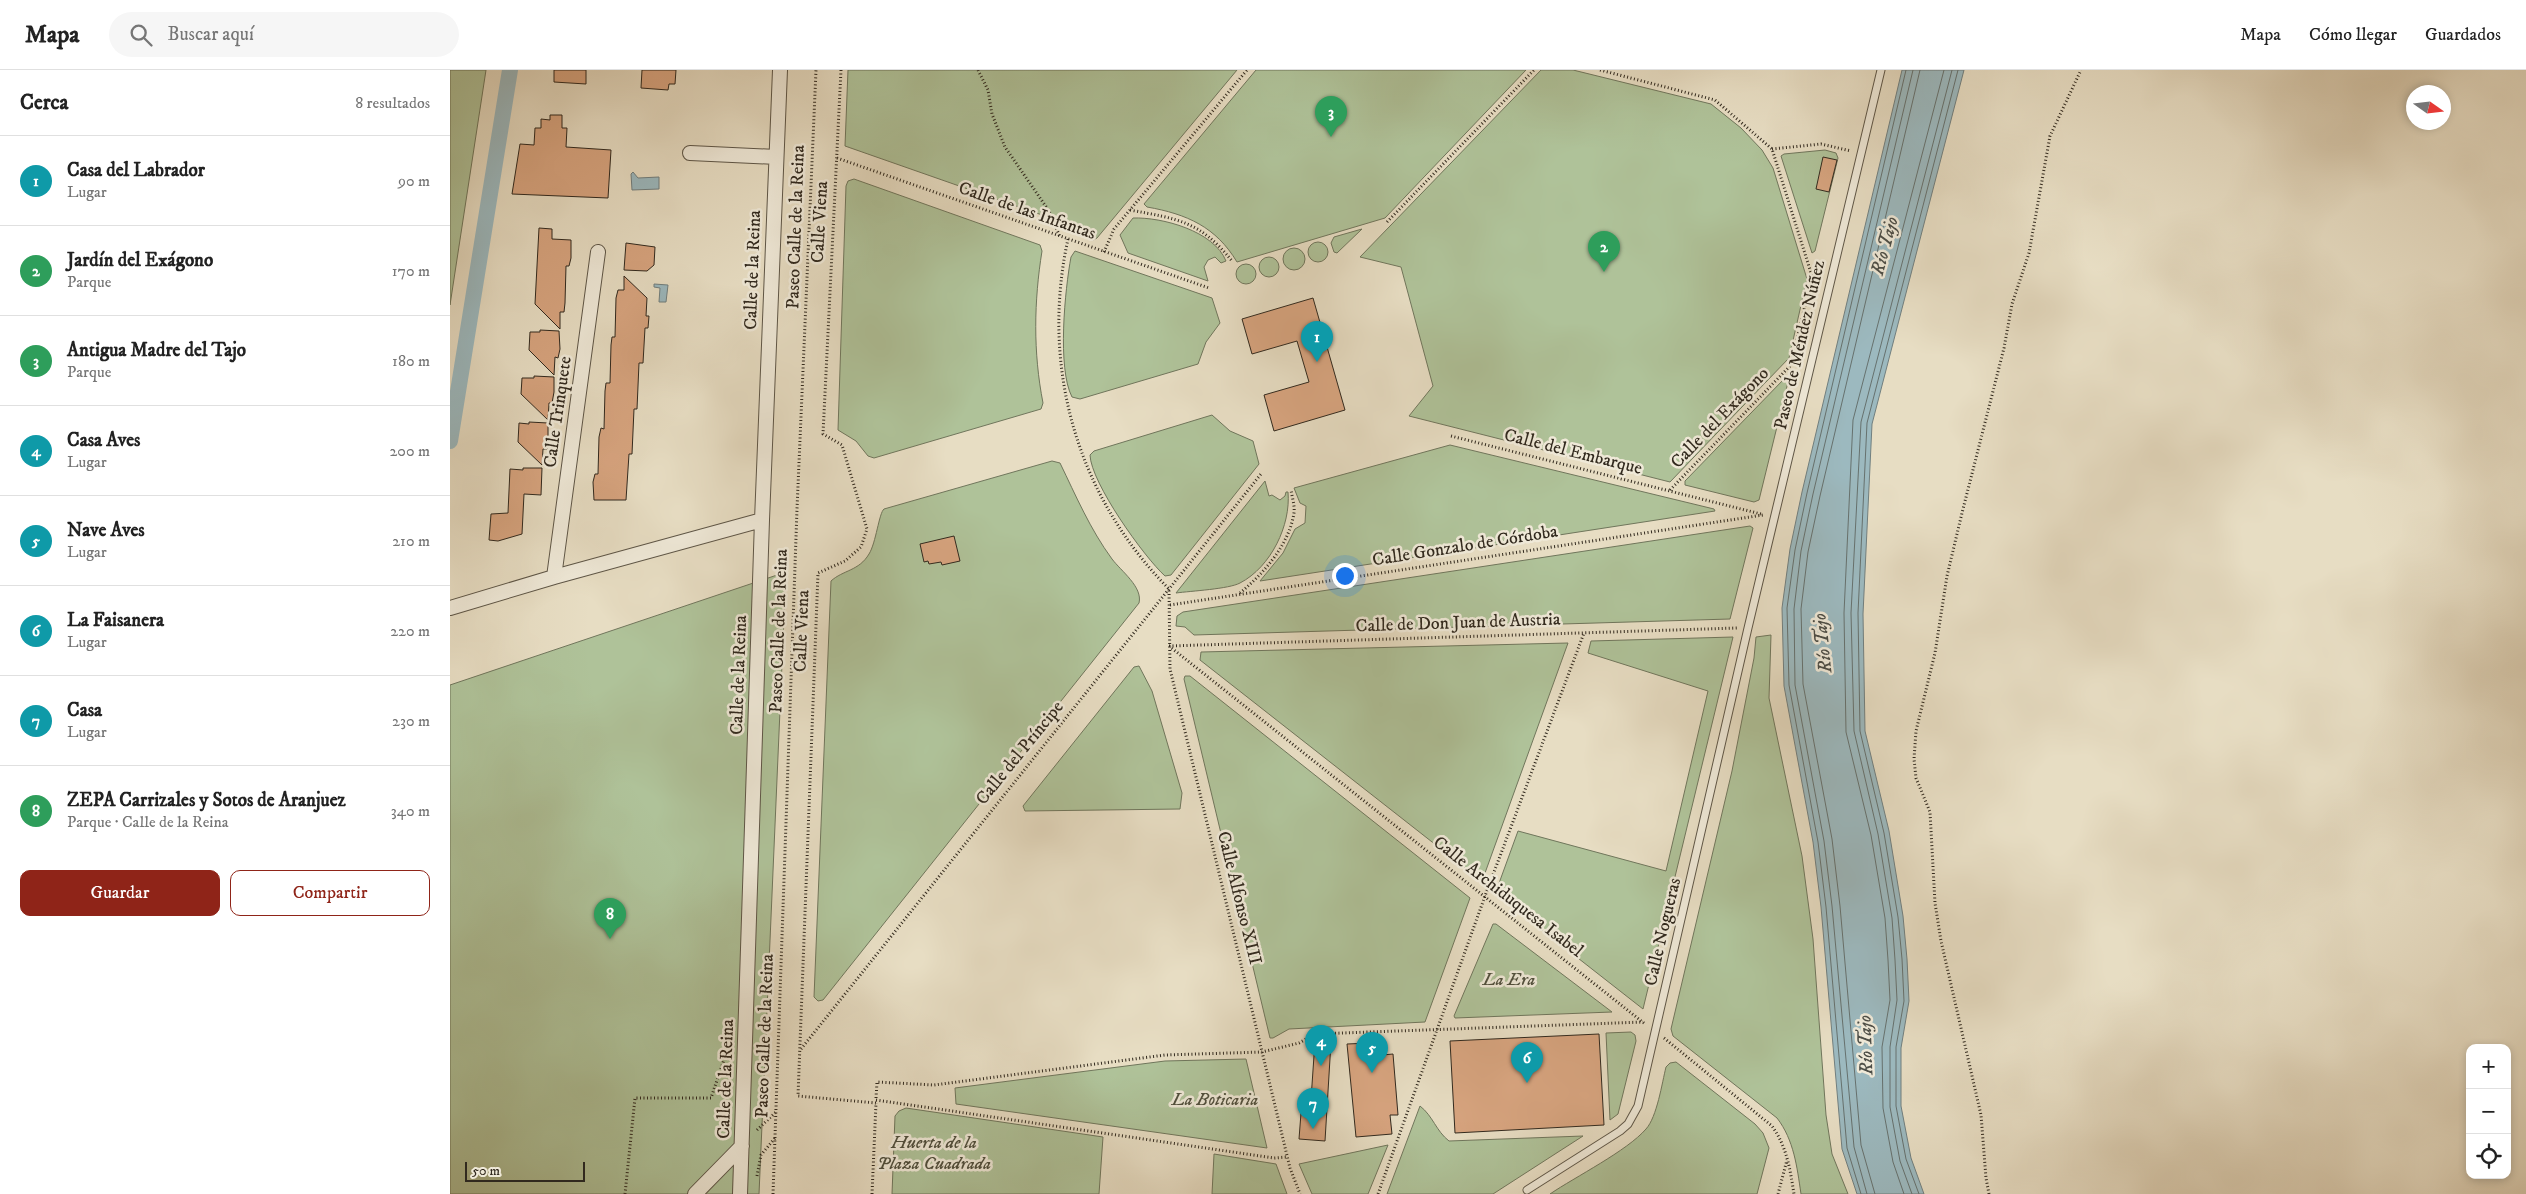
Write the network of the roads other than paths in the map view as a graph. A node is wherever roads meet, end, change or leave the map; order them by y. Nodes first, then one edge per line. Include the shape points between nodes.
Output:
1 (780, 70) edge
2 (1881, 70) edge
3 (690, 153) dead end
4 (776, 157) junction
5 (598, 252) dead end
6 (762, 520) junction
7 (554, 577) junction
8 (450, 608) edge
9 (1748, 628) joint
10 (742, 1146) junction
11 (1527, 1190) dead end
12 (695, 1194) edge
13 (740, 1194) edge

1 - 4 street, Calle de la Reina
2 - 9 lane, Paseo de Méndez Núñez
3 - 4 street
4 - 6 street, Calle de la Reina
5 - 7 street, Calle Trinquete
6 - 7 street
6 - 10 street, Calle de la Reina
7 - 8 street
9 - 11 lane, Calle Nogueras via 1638,1106 1628,1124
10 - 12 street
10 - 13 street, Calle de la Reina

